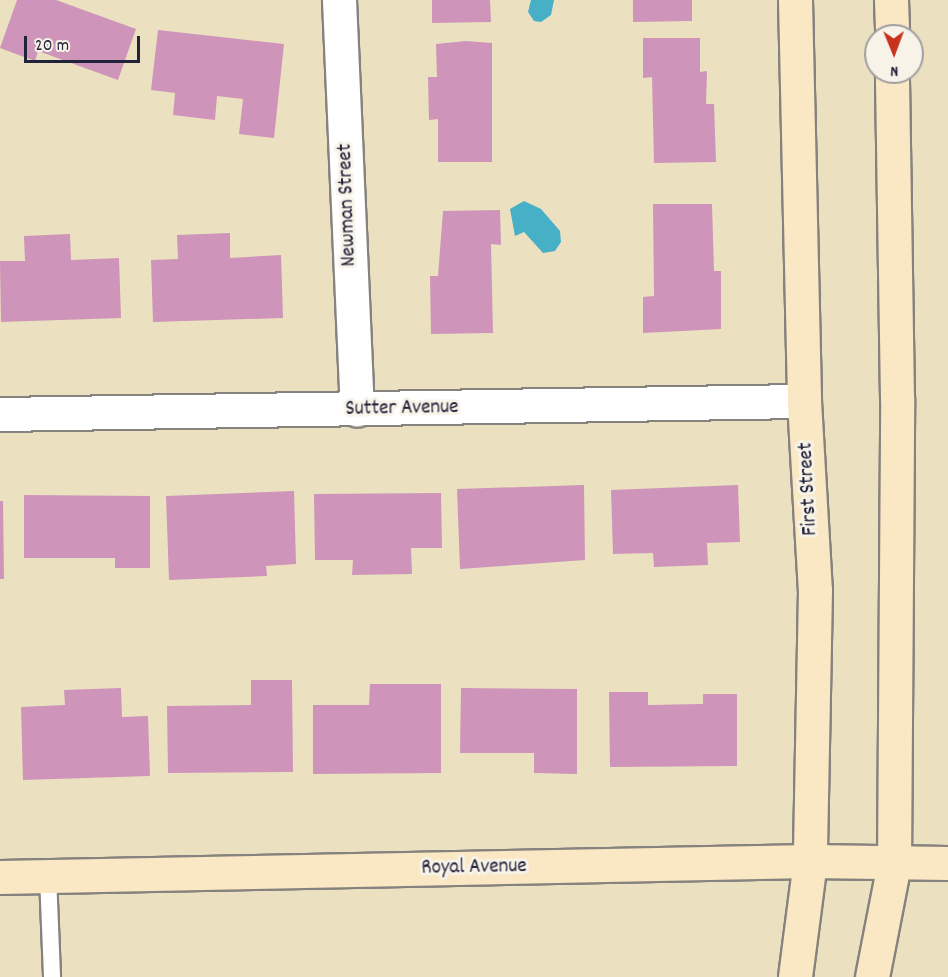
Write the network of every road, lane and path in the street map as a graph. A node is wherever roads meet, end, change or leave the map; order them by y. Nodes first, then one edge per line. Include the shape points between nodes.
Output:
1 (339, 0) edge
2 (795, 0) edge
3 (891, 0) edge
4 (892, 24) edge
5 (892, 84) edge
6 (804, 401) junction
7 (357, 410) junction
8 (0, 414) edge
9 (810, 861) junction
10 (948, 863) edge
11 (894, 864) junction
12 (48, 876) junction
13 (0, 877) edge
14 (52, 977) edge
15 (795, 977) edge
16 (872, 977) edge

1 - 7 street, Newman Street
2 - 6 main road, First Street
3 - 4 main road
5 - 11 main road via 897,398
6 - 7 street, Sutter Avenue
6 - 9 main road, First Street via 815,590
7 - 8 street, Sutter Avenue
9 - 11 main road, Royal Avenue
9 - 12 main road, Royal Avenue
9 - 15 main road, First Street
10 - 11 main road, Royal Avenue
11 - 16 main road
12 - 13 main road, Royal Avenue
12 - 14 lane

